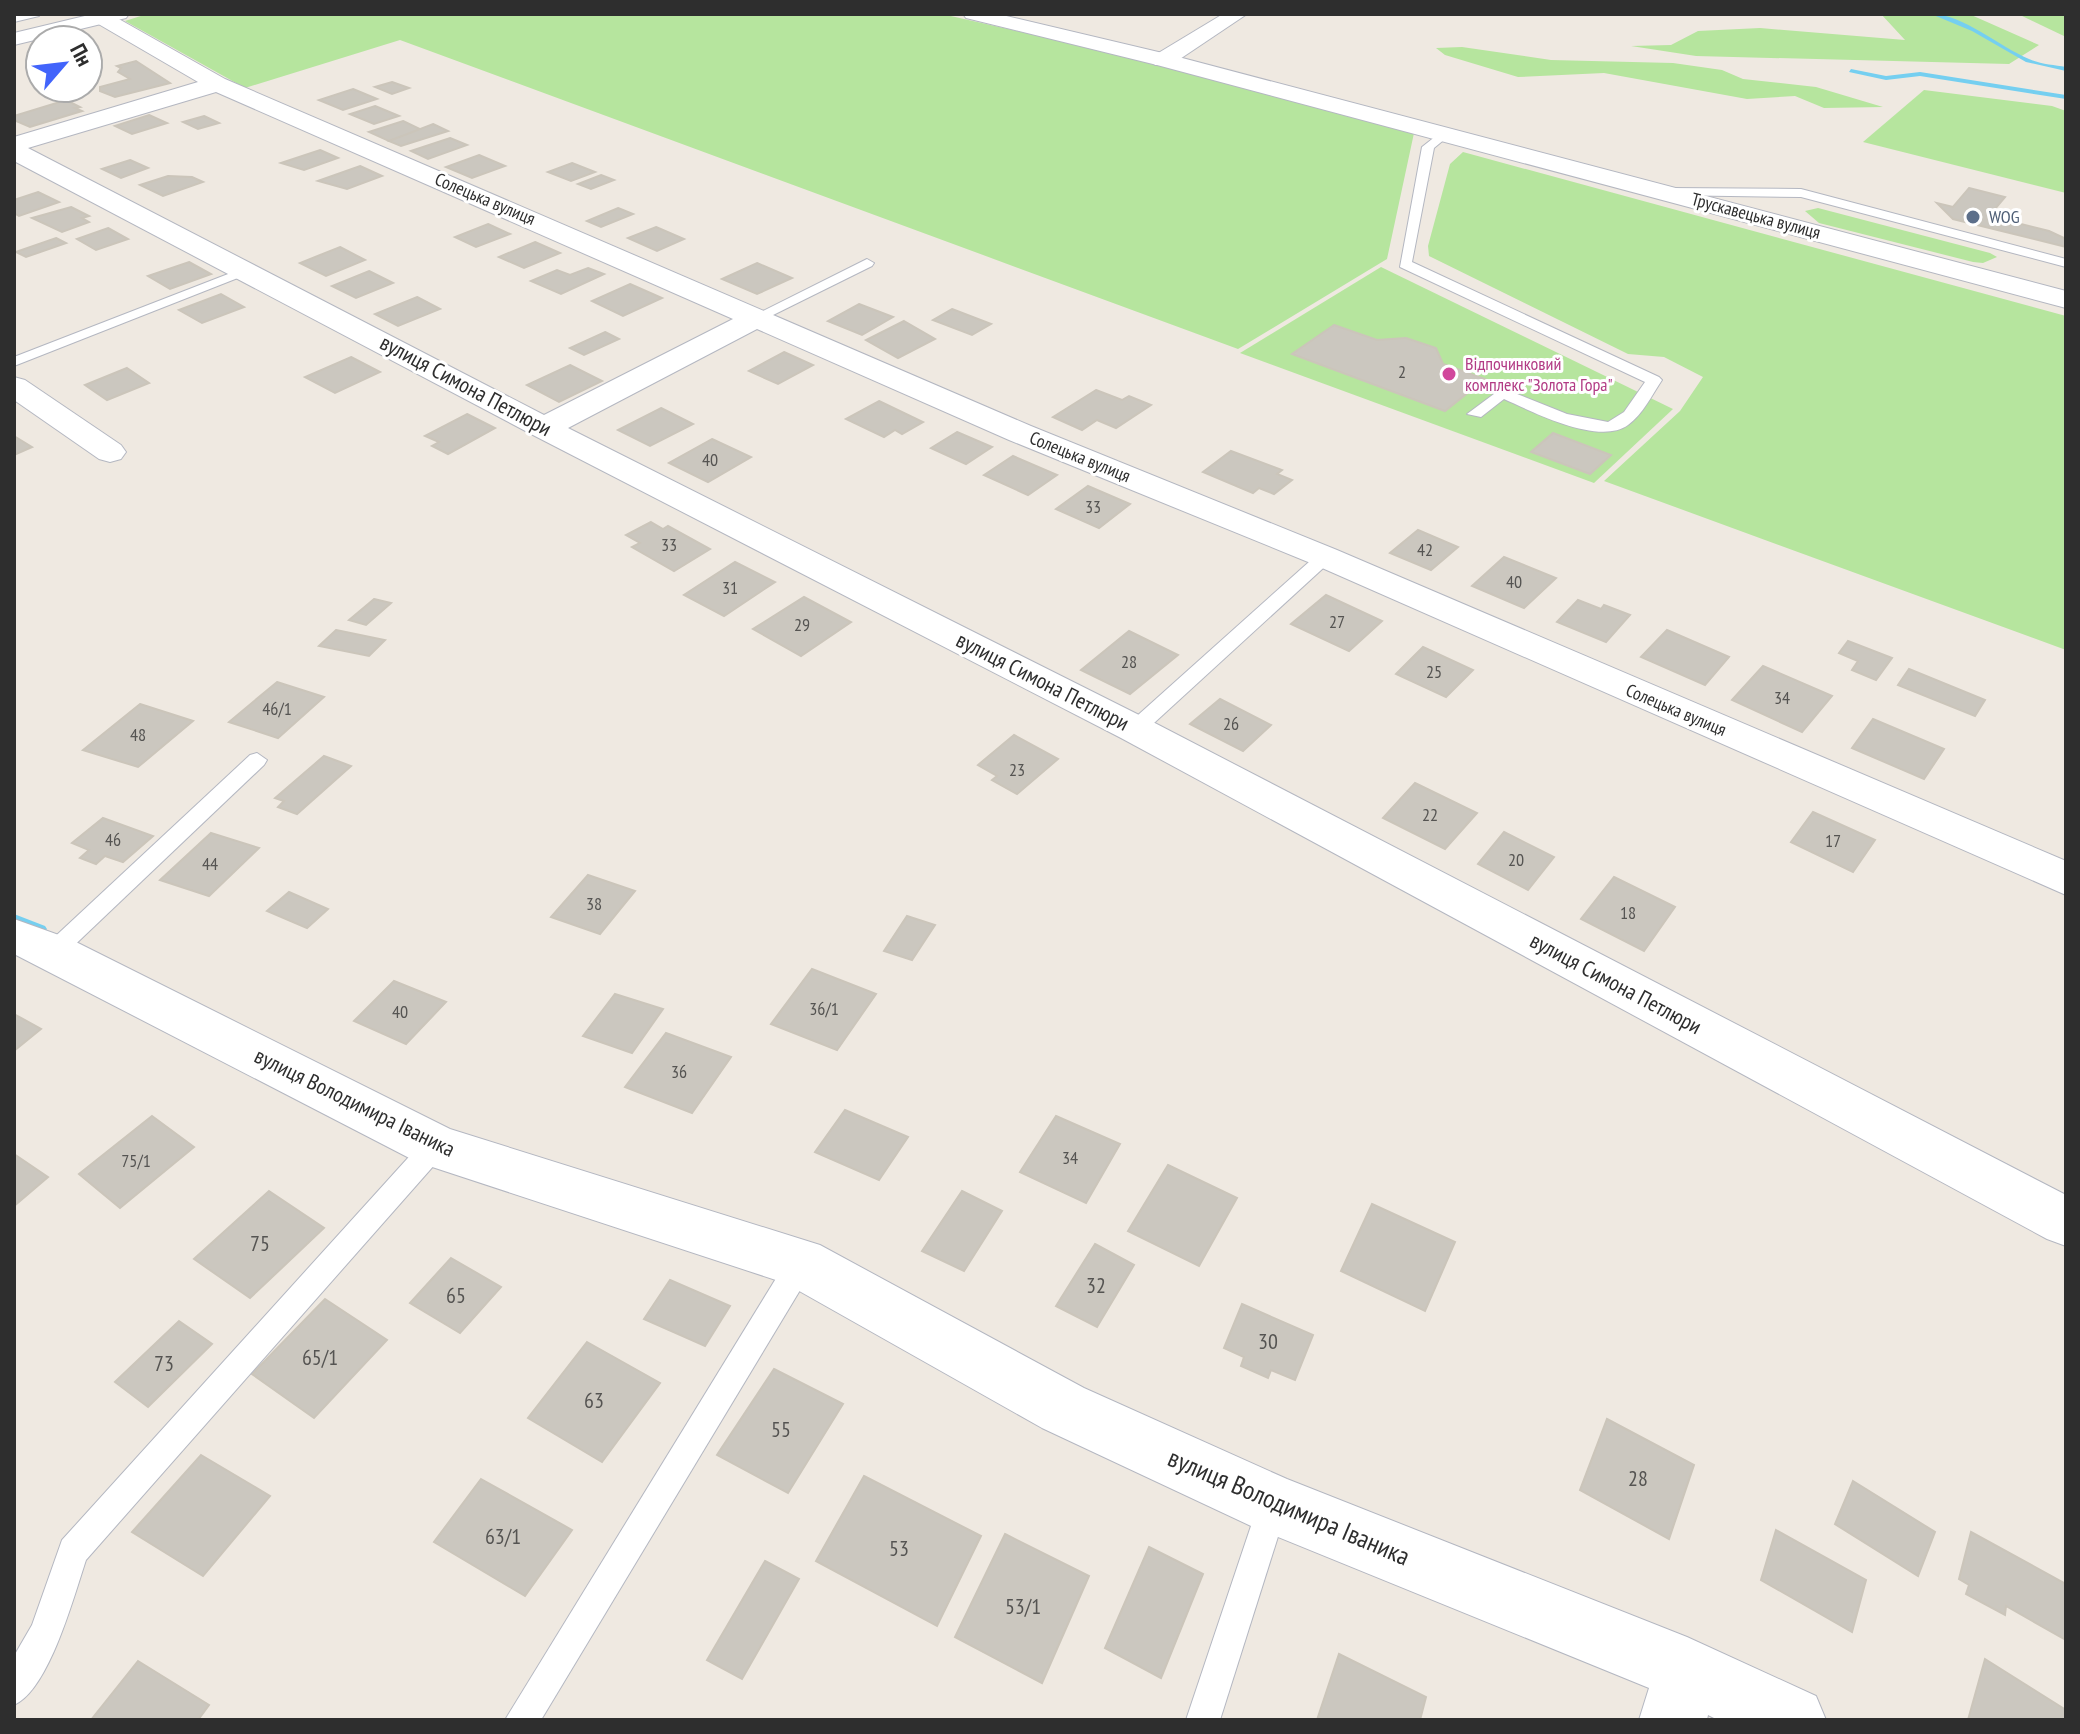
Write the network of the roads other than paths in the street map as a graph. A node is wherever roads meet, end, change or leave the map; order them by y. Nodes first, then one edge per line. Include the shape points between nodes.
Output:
1 (35, 14) edge
2 (973, 14) edge
3 (1237, 14) edge
4 (110, 16) edge
5 (14, 19) edge
6 (14, 39) edge
7 (1163, 60) junction
8 (217, 84) junction
9 (1445, 134) junction
10 (14, 145) edge
11 (14, 151) edge
12 (1667, 192) junction
13 (867, 263) dead end
14 (2066, 263) edge
15 (246, 272) junction
16 (2066, 300) edge
17 (758, 317) junction
18 (14, 362) edge
19 (14, 386) edge
20 (1475, 414) dead end
21 (544, 428) junction
22 (110, 452) dead end
23 (1325, 557) junction
24 (1135, 729) junction
25 (257, 760) dead end
26 (2066, 879) edge
27 (34, 943) edge
28 (435, 1146) junction
29 (2066, 1222) edge
30 (801, 1263) junction
31 (1273, 1504) junction
32 (14, 1688) edge
33 (1680, 1695) edge
34 (522, 1720) edge
35 (1203, 1720) edge
36 (1792, 1720) edge

1 - 5 lane
2 - 7 street, Трускавецька вулиця
3 - 7 street
4 - 6 street
4 - 8 street, Солецька вулиця
7 - 9 street, Трускавецька вулиця
8 - 10 street
8 - 17 street, Солецька вулиця
9 - 12 street, Трускавецька вулиця
9 - 20 lane via 1428,147 1405,264 1654,380 1620,423 1606,428 1586,426 1502,393
11 - 15 street, вулиця Симона Петлюри
12 - 14 lane via 1801,193
12 - 16 street, Трускавецька вулиця
13 - 17 lane
15 - 18 lane
15 - 21 street, вулиця Симона Петлюри
17 - 21 street
17 - 23 street, Солецька вулиця via 1020,433
19 - 22 street
21 - 24 street, вулиця Симона Петлюри
23 - 24 lane
23 - 26 street, Солецька вулиця
24 - 29 street, вулиця Симона Петлюри
25 - 27 lane
27 - 28 street, вулиця Володимира Іваника
28 - 30 street, вулиця Володимира Іваника
28 - 32 lane via 73,1551 46,1633
30 - 31 street, вулиця Володимира Іваника via 1063,1408
30 - 34 lane
31 - 33 street, вулиця Володимира Іваника
31 - 35 lane
33 - 36 street, вулиця Володимира Іваника

